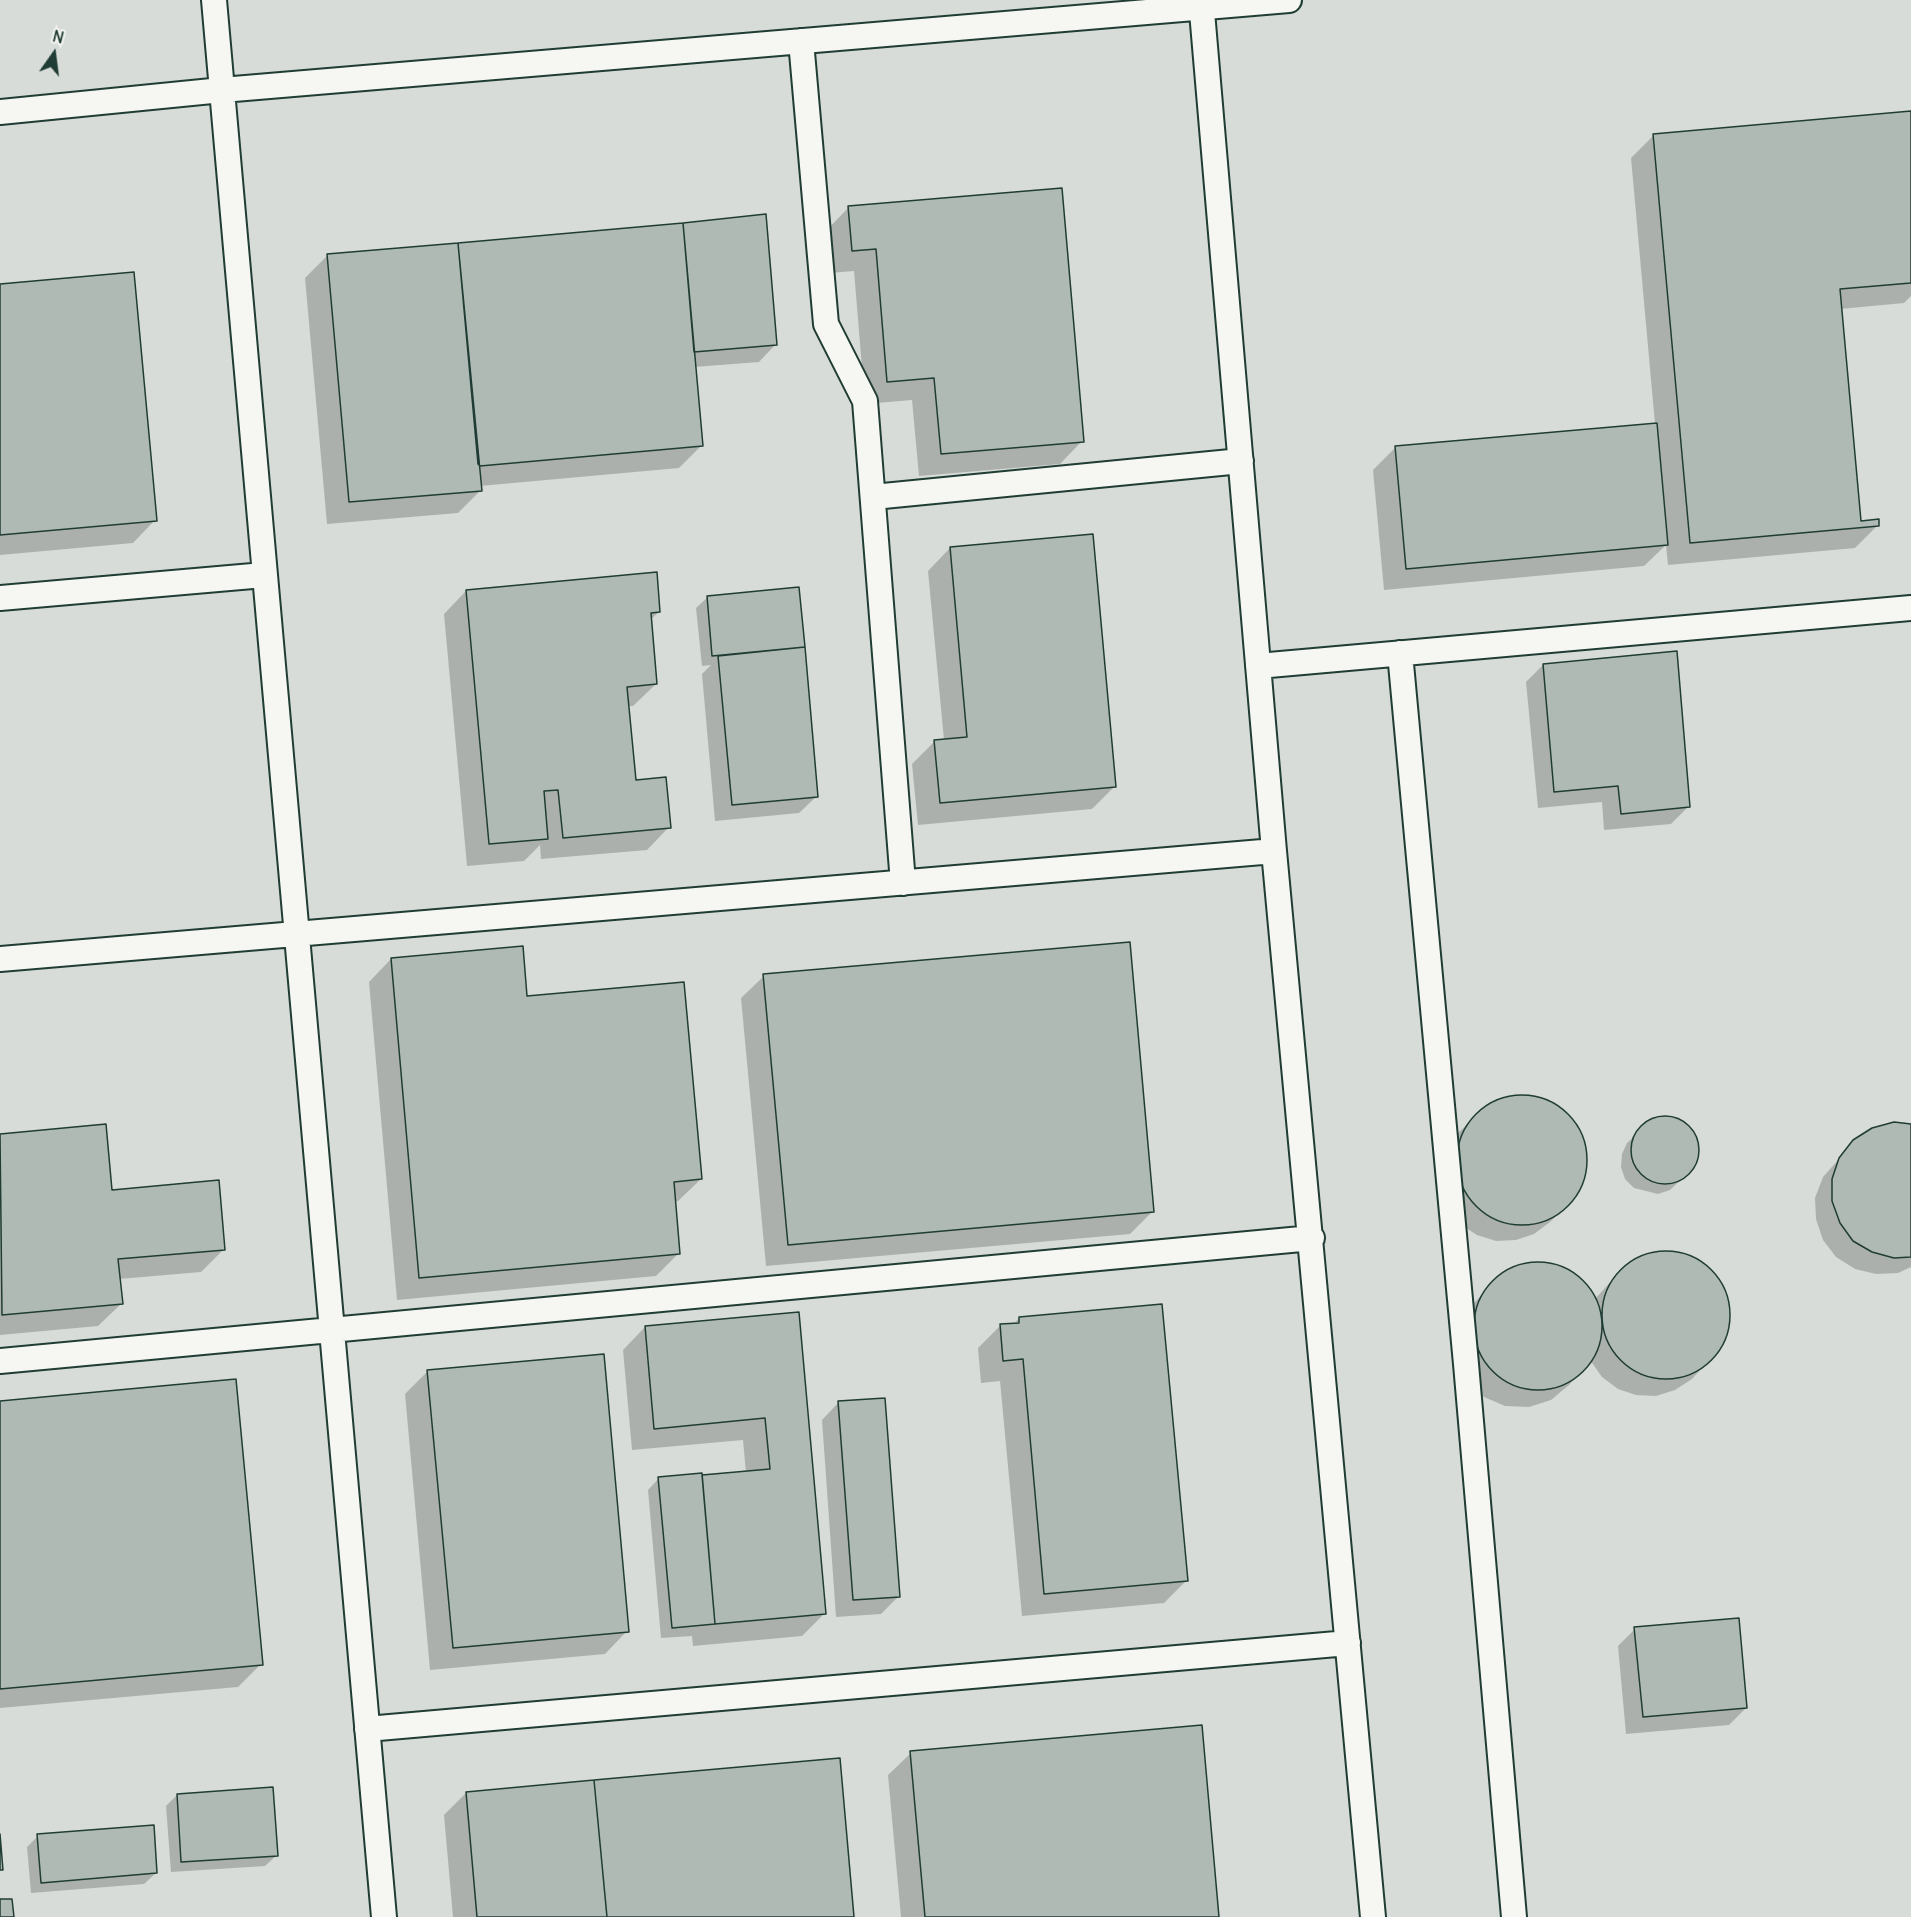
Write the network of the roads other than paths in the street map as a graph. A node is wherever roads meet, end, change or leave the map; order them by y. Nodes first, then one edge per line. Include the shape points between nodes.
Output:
1 (214, 0) edge
2 (1289, 0) edge
3 (1201, 4) edge
4 (801, 41) junction
5 (222, 90) junction
6 (0, 112) edge
7 (1240, 461) junction
8 (873, 497) junction
9 (264, 575) junction
10 (0, 598) edge
11 (1911, 608) edge
12 (1400, 653) junction
13 (1258, 666) junction
14 (1274, 851) junction
15 (903, 883) junction
16 (296, 934) junction
17 (0, 959) edge
18 (1312, 1238) junction
19 (331, 1329) junction
20 (0, 1361) edge
21 (1348, 1642) junction
22 (367, 1730) junction
23 (384, 1917) edge
24 (1373, 1917) edge
25 (1514, 1917) edge

1 - 5 lane
2 - 3 lane
3 - 4 lane
3 - 7 lane
4 - 5 lane
4 - 8 lane via 826,324 865,401
5 - 6 lane
5 - 9 lane
7 - 8 lane
7 - 13 lane
8 - 15 lane
9 - 10 lane
9 - 16 lane
11 - 12 lane
12 - 13 lane
12 - 25 lane
13 - 14 lane
14 - 15 lane
14 - 18 lane
15 - 16 lane
16 - 17 lane
16 - 19 lane
18 - 19 lane
18 - 21 lane
19 - 20 lane
19 - 22 lane
21 - 22 lane
21 - 24 lane
22 - 23 lane

